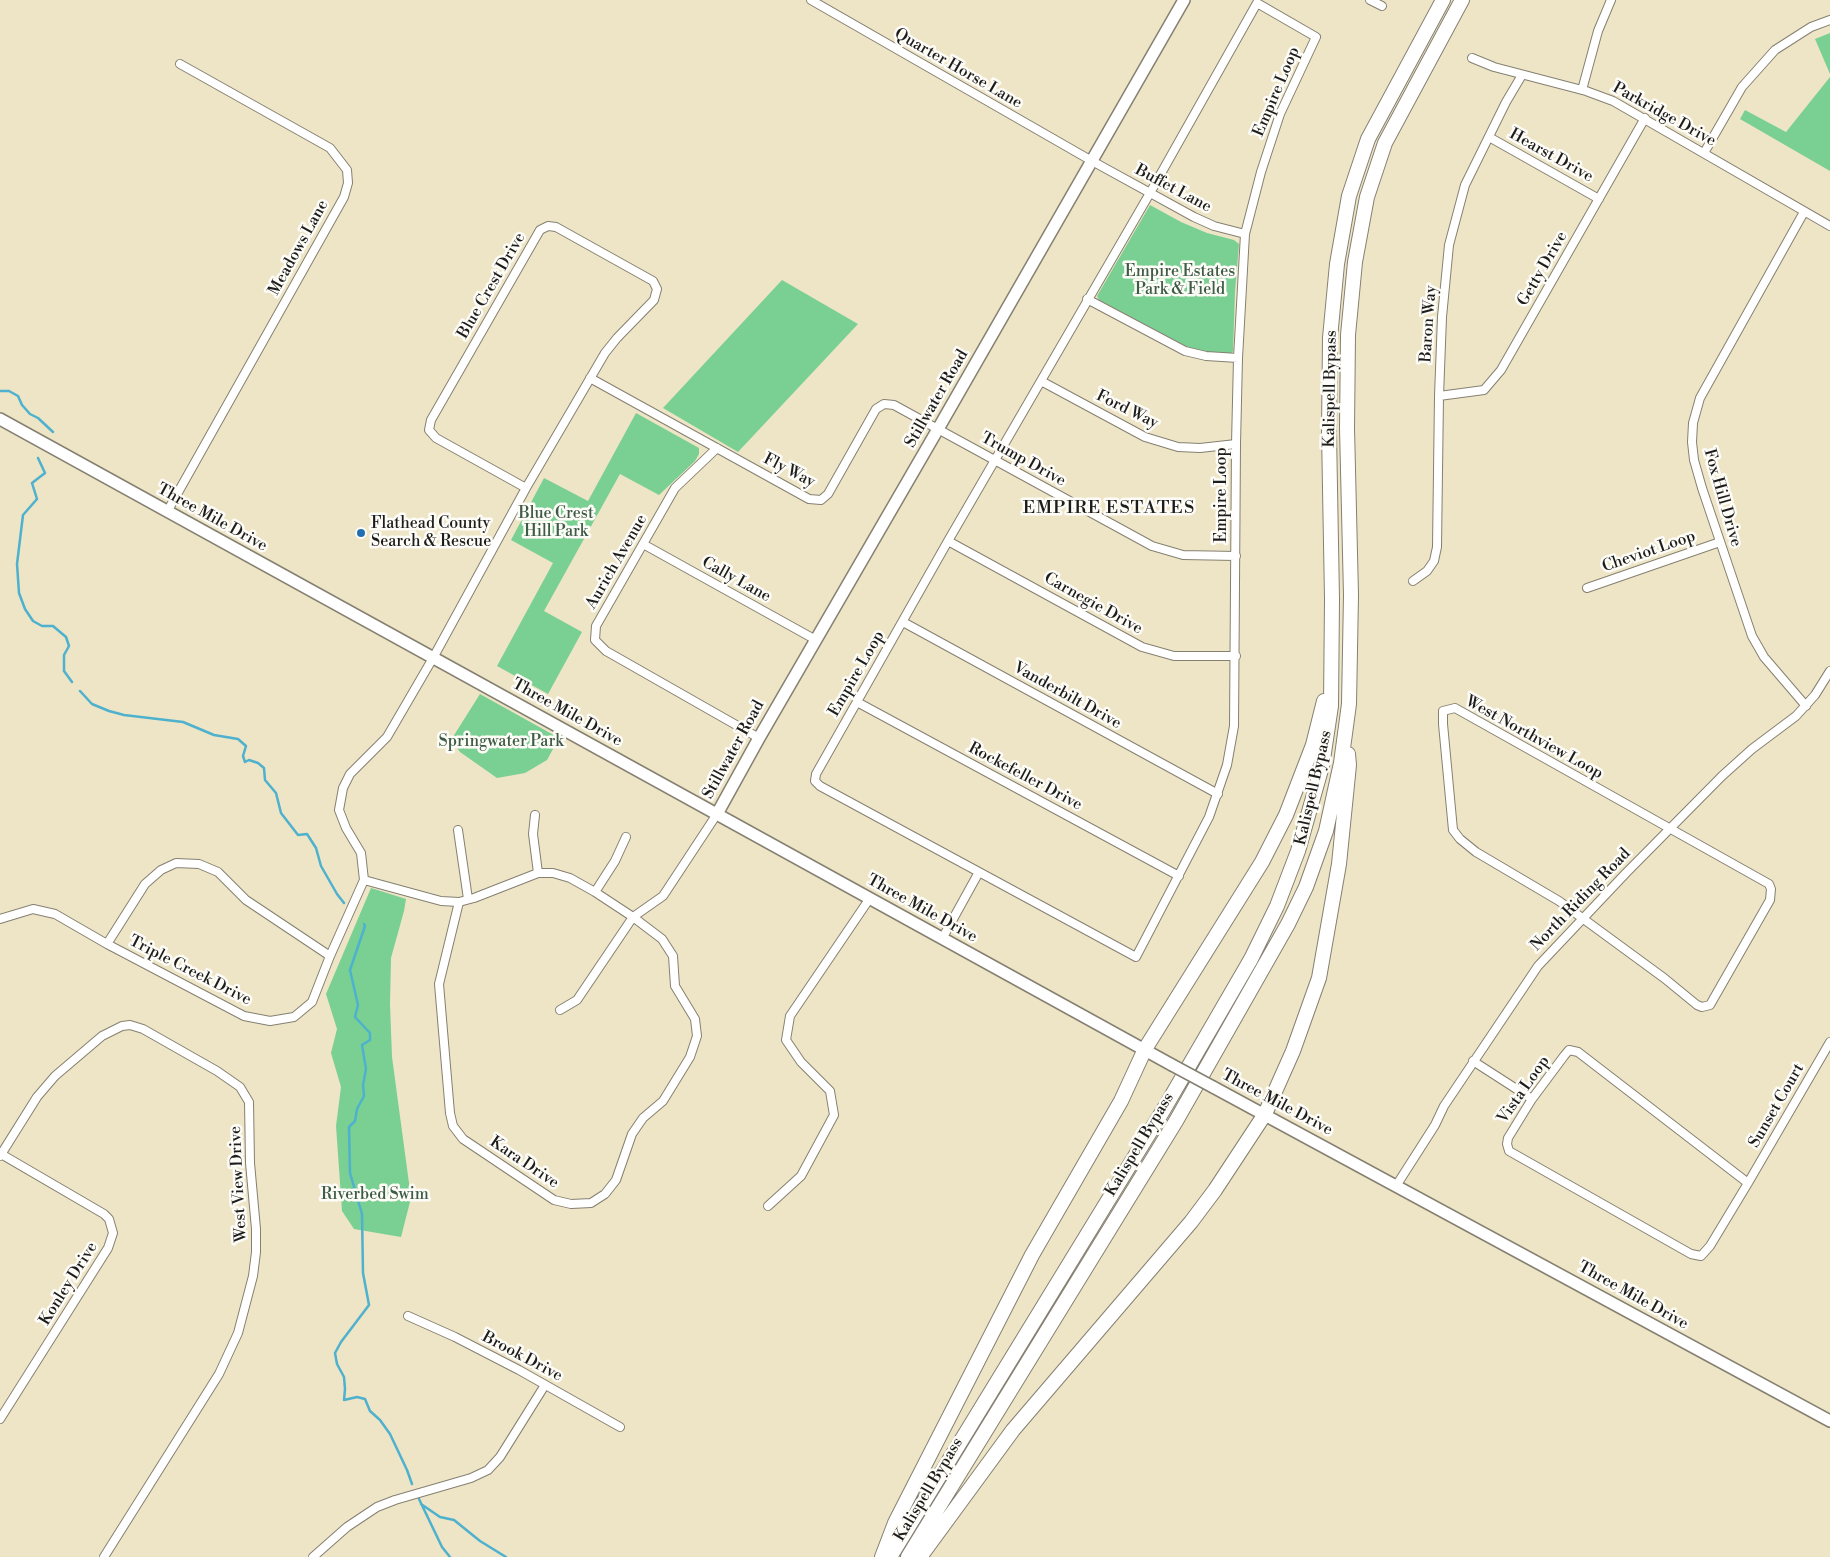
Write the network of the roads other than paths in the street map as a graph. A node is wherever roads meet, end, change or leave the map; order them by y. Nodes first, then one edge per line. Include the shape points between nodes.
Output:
1 (811, 0) edge
2 (1184, 0) edge
3 (1370, 0) edge
4 (1443, 0) edge
5 (1462, 0) edge
6 (1611, 0) edge
7 (1382, 6) dead end
8 (1830, 20) edge
9 (1472, 58) dead end
10 (180, 64) dead end
11 (1522, 75) junction
12 (1582, 90) junction
13 (1645, 118) junction
14 (1489, 137) junction
15 (1704, 153) junction
16 (1092, 161) junction
17 (1150, 193) junction
18 (1599, 199) junction
19 (1804, 212) junction
20 (1830, 226) edge
21 (1245, 234) junction
22 (1088, 300) junction
23 (1238, 358) junction
24 (590, 378) junction
25 (1041, 381) junction
26 (1439, 396) junction
27 (0, 419) edge
28 (938, 429) junction
29 (1236, 444) junction
30 (716, 448) junction
31 (994, 460) junction
32 (526, 488) junction
33 (167, 512) junction
34 (948, 541) junction
35 (1720, 542) junction
36 (643, 544) junction
37 (1236, 556) junction
38 (1413, 581) dead end
39 (1587, 588) dead end
40 (903, 622) junction
41 (816, 640) junction
42 (1236, 656) junction
43 (433, 658) junction
44 (1830, 671) edge
45 (1331, 676) junction
46 (857, 702) junction
47 (1806, 706) junction
48 (1346, 731) junction
49 (759, 738) junction
50 (1218, 794) junction
51 (717, 814) junction
52 (535, 815) dead end
53 (1670, 829) junction
54 (458, 830) dead end
55 (626, 837) dead end
56 (979, 872) junction
57 (538, 873) junction
58 (1179, 876) junction
59 (364, 880) junction
60 (595, 892) junction
61 (870, 898) junction
62 (468, 899) junction
63 (459, 902) junction
64 (633, 917) junction
65 (1582, 918) junction
66 (0, 919) edge
67 (942, 939) junction
68 (107, 944) junction
69 (330, 956) junction
70 (560, 1010) dead end
71 (1830, 1042) edge
72 (1145, 1049) junction
73 (1474, 1062) junction
74 (1532, 1099) junction
75 (1265, 1114) junction
76 (1, 1155) edge
77 (1748, 1183) junction
78 (1396, 1186) junction
79 (768, 1206) dead end
80 (1701, 1256) joint
81 (408, 1316) dead end
82 (546, 1385) junction
83 (0, 1419) edge
84 (1830, 1421) edge
85 (620, 1428) dead end
86 (104, 1557) edge
87 (313, 1557) edge
88 (882, 1557) edge
89 (890, 1557) edge
90 (908, 1557) edge
91 (920, 1557) edge

1 - 16 street, Quarter Horse Lane
2 - 16 main road, Stillwater Road
3 - 7 street
4 - 45 highway, Kalispell Bypass via 1368,139 1349,196 1337,264 1330,338
5 - 48 highway, Kalispell Bypass via 1385,143 1367,197 1355,262 1348,334 1351,595
6 - 12 street via 1598,31
8 - 15 street via 1811,27 1775,50 1742,87
9 - 11 street, Parkridge Drive
10 - 33 street, Meadows Lane via 330,148 347,170 348,183 344,197
11 - 12 street, Parkridge Drive
11 - 14 street, Baron Way
12 - 13 street, Parkridge Drive via 1613,101
13 - 15 street, Parkridge Drive
13 - 18 street, Getty Drive
14 - 18 street, Hearst Drive
14 - 26 street, Baron Way via 1465,185 1449,245
15 - 19 street, Parkridge Drive
16 - 17 street, Buffet Lane
16 - 28 main road, Stillwater Road
17 - 21 street, Buffet Lane via 1208,223
17 - 21 street, Empire Loop via 1257,3 1316,37 1280,114
17 - 22 street, Empire Loop
18 - 26 street, Getty Drive via 1500,370 1484,390
19 - 20 street, Parkridge Drive
19 - 35 street, Fox Hill Drive via 1709,381 1694,415 1694,460
21 - 23 street, Empire Loop
22 - 23 street via 1185,351
22 - 25 street, Empire Loop
23 - 29 street, Empire Loop
24 - 30 street, Fly Way
24 - 32 street, Blue Crest Drive
24 - 32 street, Blue Crest Drive via 617,338 654,300 657,289 653,281 556,227 548,226 540,230 431,420 430,430 436,438
25 - 29 street, Ford Way via 1145,437 1178,447
25 - 31 street, Empire Loop
26 - 38 street, Baron Way via 1437,547 1434,561 1427,571
27 - 33 main road, Three Mile Drive
28 - 30 street, Fly Way via 894,405 884,404 876,409 828,494 821,500 809,499
28 - 31 street, Trump Drive
28 - 41 main road, Stillwater Road
29 - 37 street, Empire Loop
30 - 36 street, Aurich Avenue via 675,488
31 - 34 street, Empire Loop
31 - 37 street, Trump Drive via 1152,546 1183,555
32 - 43 street, Blue Crest Drive
33 - 43 main road, Three Mile Drive
34 - 40 street, Empire Loop
34 - 42 street, Carnegie Drive via 1142,647 1174,656
35 - 39 street, Cheviot Loop
35 - 47 street, Fox Hill Drive via 1760,651
36 - 41 street, Cally Lane
36 - 49 street, Aurich Avenue via 596,626 595,640 606,651
37 - 42 street, Empire Loop
40 - 46 street, Empire Loop
40 - 50 street, Vanderbilt Drive
41 - 49 main road, Stillwater Road
42 - 50 street, Empire Loop via 1234,726
43 - 51 main road, Three Mile Drive
43 - 59 street, Triple Creek Drive via 387,737 350,774 343,788 339,810 362,853
44 - 47 street, North Riding Road
45 - 72 highway via 1312,745 1286,815 1262,862
45 - 89 highway, Kalispell Bypass via 1331,706 1322,766 1307,821 1287,883 1250,959 1164,1109
46 - 56 street, Empire Loop via 815,781
46 - 58 street, Rockefeller Drive
47 - 53 street, North Riding Road via 1739,760
48 - 75 highway via 1349,765 1345,814 1319,978 1293,1051
48 - 90 highway, Kalispell Bypass via 1326,831 1306,887 1288,924 1176,1121
49 - 51 main road, Stillwater Road
50 - 58 street, Empire Loop
51 - 61 main road, Three Mile Drive
51 - 64 street via 663,896
52 - 57 street via 533,834
53 - 65 street, North Riding Road
53 - 65 street via 1764,881 1771,889 1770,900 1710,1004 1697,1005
53 - 65 street, West Northview Loop via 1455,708 1443,711 1453,830 1476,852 1546,892
54 - 62 street
55 - 60 street
56 - 58 street, Empire Loop via 1136,957
56 - 67 street
57 - 60 street, Kara Drive via 570,878
57 - 62 street
59 - 63 street via 441,901
59 - 69 street, Triple Creek Drive
60 - 64 street, Kara Drive
61 - 67 main road, Three Mile Drive
61 - 79 street via 790,1016 786,1040 801,1062 830,1091 834,1115 802,1176
62 - 63 street
63 - 64 street, Kara Drive via 439,984 450,1113 454,1126 463,1139 554,1200 571,1204 591,1203 605,1194 616,1180 632,1134 663,1101 690,1057 696,1036 695,1019 675,986 673,956 662,939
64 - 70 street via 577,1000
65 - 73 street, North Riding Road via 1538,966
66 - 68 street, Triple Creek Drive via 33,909 55,914
67 - 72 main road, Three Mile Drive
68 - 69 street, Triple Creek Drive via 244,1016 270,1021 294,1017 312,1002
68 - 69 street via 145,884 161,870 176,863 199,864 218,872 252,905
71 - 77 street, Sunset Court
72 - 75 main road, Three Mile Drive, bridge
72 - 88 highway via 1121,1101 1032,1255 899,1515
73 - 74 street
73 - 78 street, North Riding Road
74 - 77 street, Vista Loop via 1569,1050 1578,1052
74 - 80 street, Vista Loop via 1508,1138 1509,1151 1691,1254
75 - 78 main road, Three Mile Drive
75 - 91 highway via 1191,1222 1013,1430
76 - 83 street, Konley Drive via 104,1214 113,1233 108,1248
76 - 86 street, West View Drive via 55,1076 102,1036 122,1026 143,1029 217,1071 240,1087 249,1102 256,1252 238,1333 219,1374
77 - 80 street, Sunset Court
78 - 84 main road, Three Mile Drive
81 - 82 street, Brook Drive
82 - 85 street, Brook Drive
82 - 87 street via 500,1457 488,1470 472,1478 377,1507 346,1527

